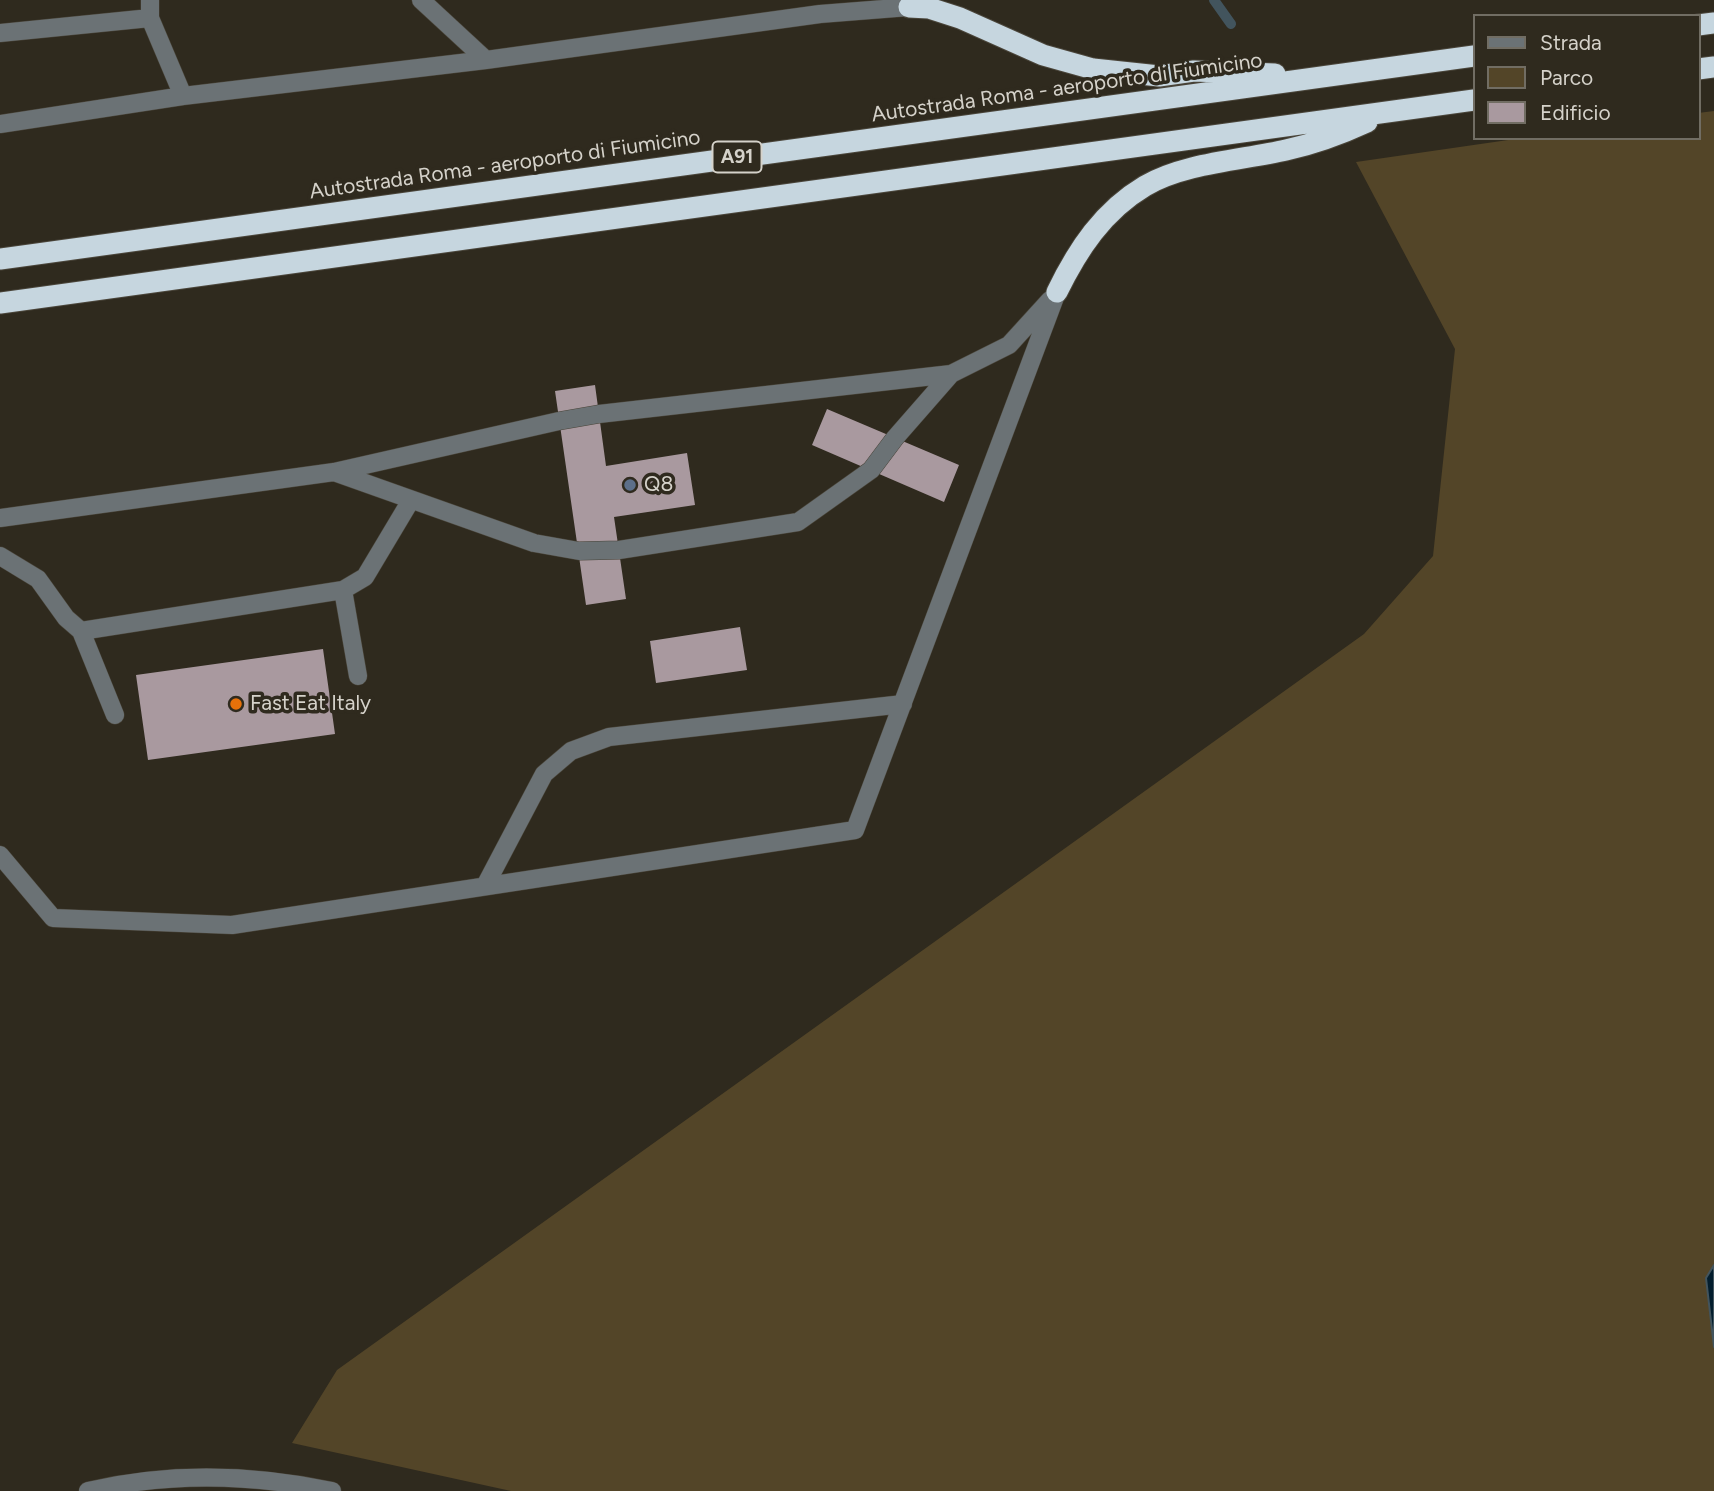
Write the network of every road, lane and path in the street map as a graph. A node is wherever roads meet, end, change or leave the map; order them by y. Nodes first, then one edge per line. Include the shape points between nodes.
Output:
1 (421, 0) edge
2 (904, 3) edge
3 (150, 9) edge
4 (0, 33) edge
5 (1472, 56) edge
6 (486, 60) junction
7 (1348, 74) junction
8 (183, 96) junction
9 (1472, 100) edge
10 (1391, 112) junction
11 (0, 124) edge
12 (0, 259) edge
13 (1057, 292) junction
14 (0, 303) edge
15 (951, 374) junction
16 (334, 472) junction
17 (411, 500) junction
18 (0, 518) edge
19 (0, 556) edge
20 (343, 590) junction
21 (81, 631) junction
22 (358, 676) dead end
23 (903, 704) junction
24 (115, 715) dead end
25 (0, 855) edge
26 (485, 886) junction
27 (88, 1491) edge
28 (332, 1491) edge

1 - 6 street
2 - 6 street
2 - 7 highway via 960,18 1043,55 1093,69 1159,76 1194,71
3 - 4 street
3 - 8 street
5 - 7 highway, Autostrada Roma - aeroporto di Fiumicino / A91
6 - 8 street
7 - 12 highway, Autostrada Roma - aeroporto di Fiumicino / A91
8 - 11 street
9 - 10 highway, A91
10 - 13 highway via 1332,138 1192,169 1147,185 1101,221
10 - 14 highway, A91
13 - 15 street via 1009,345
13 - 23 street
15 - 16 street via 598,414
15 - 17 street via 871,470 798,522 619,550 579,551 534,543
16 - 17 street
16 - 18 street
17 - 20 street via 365,577
19 - 21 street via 38,579
20 - 21 street
20 - 22 street
21 - 24 street
23 - 26 street via 609,737 571,751 544,774
23 - 26 street via 855,830
25 - 26 street via 54,918 232,925
27 - 28 street via 204,1476 287,1481

